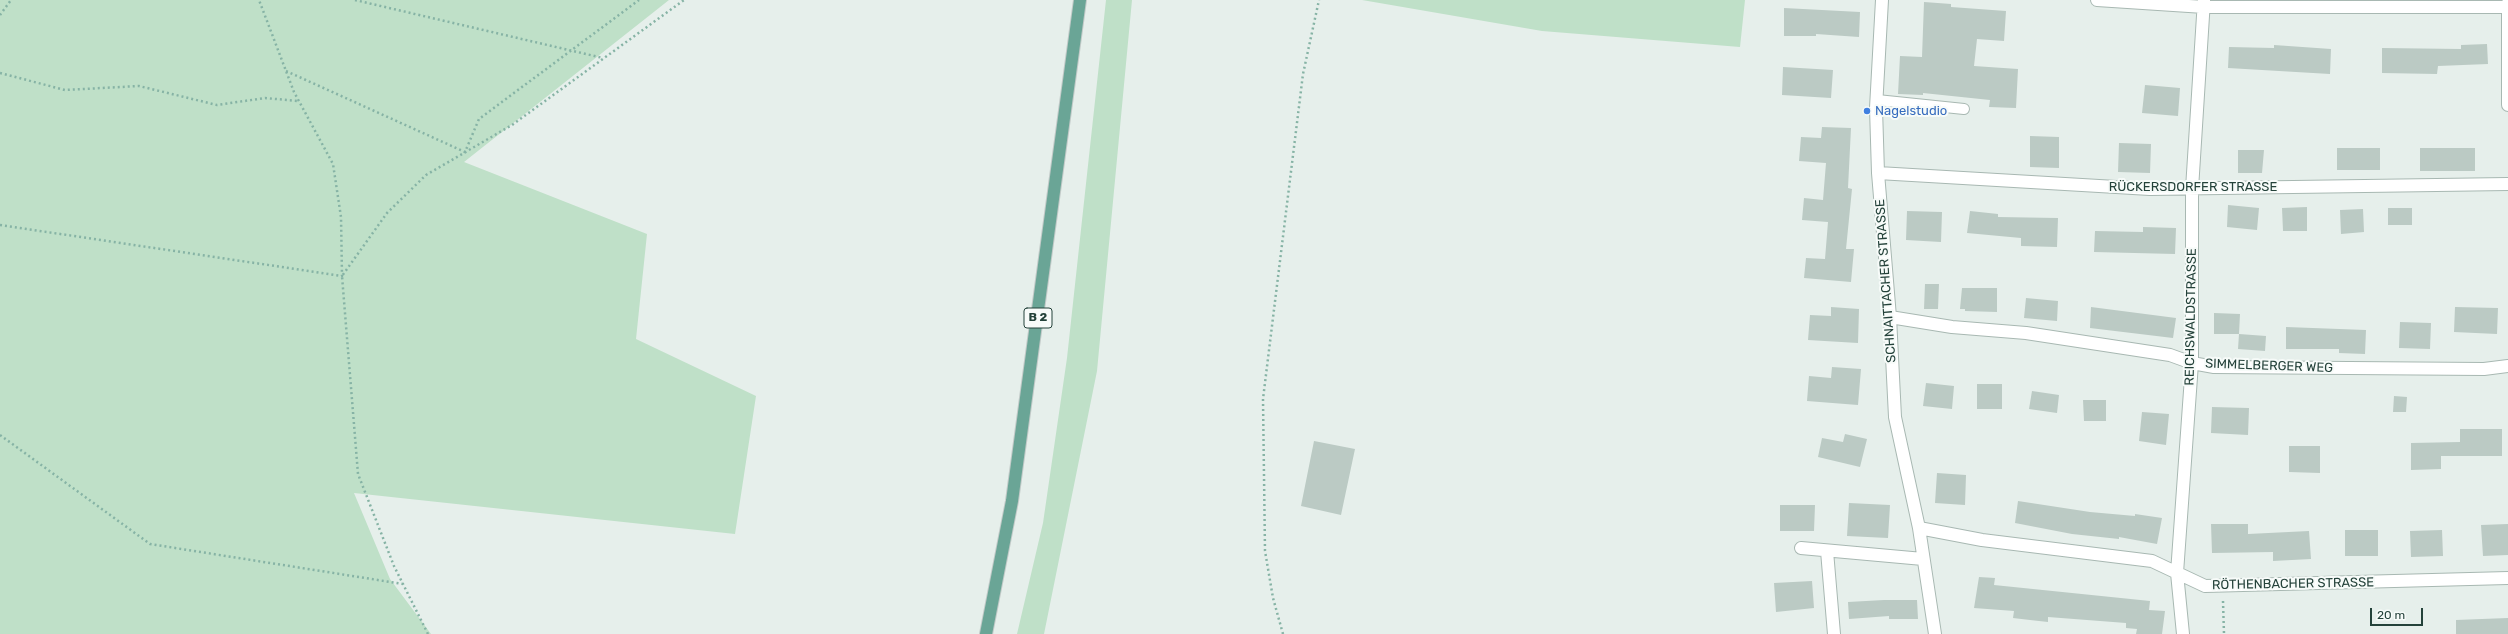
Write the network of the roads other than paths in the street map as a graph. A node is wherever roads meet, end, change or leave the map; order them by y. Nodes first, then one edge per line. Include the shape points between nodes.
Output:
1 (1080, 0) edge
2 (1882, 0) edge
3 (2097, 0) edge
4 (2508, 3) edge
5 (2204, 4) edge
6 (2508, 7) edge
7 (1877, 100) junction
8 (2508, 105) edge
9 (1964, 109) dead end
10 (1878, 172) junction
11 (2508, 184) edge
12 (2192, 189) junction
13 (1890, 317) junction
14 (2192, 363) junction
15 (2508, 366) edge
16 (1919, 528) junction
17 (1801, 548) dead end
18 (1827, 551) junction
19 (1923, 559) junction
20 (2177, 573) junction
21 (2508, 578) edge
22 (986, 634) edge
23 (1834, 634) edge
24 (1936, 634) edge
25 (2183, 634) edge

1 - 22 main road, B 2 via 1012,501
2 - 7 street, SCHNAITTACHER STRASSE
3 - 5 street
4 - 6 street
5 - 6 street
5 - 12 street, REICHSWALDSTRASSE
6 - 8 street
7 - 9 lane
7 - 10 street, SCHNAITTACHER STRASSE
10 - 12 street, RÜCKERSDORFER STRASSE via 2117,187
10 - 13 street, SCHNAITTACHER STRASSE
11 - 12 street, RÜCKERSDORFER STRASSE
12 - 14 street, REICHSWALDSTRASSE
13 - 14 street, SIMMELBERGER WEG via 2170,354
13 - 16 street, SCHNAITTACHER STRASSE via 1895,417
14 - 15 street, SIMMELBERGER WEG via 2222,368 2484,369
14 - 20 street, REICHSWALDSTRASSE
16 - 19 street, SCHNAITTACHER STRASSE
16 - 20 street, RÖTHENBACHER STRASSE via 1982,540 2152,561
17 - 18 street
18 - 19 street
18 - 23 street
19 - 24 street, SCHNAITTACHER STRASSE
20 - 21 street, RÖTHENBACHER STRASSE via 2205,586
20 - 25 street, REICHSWALDSTRASSE

